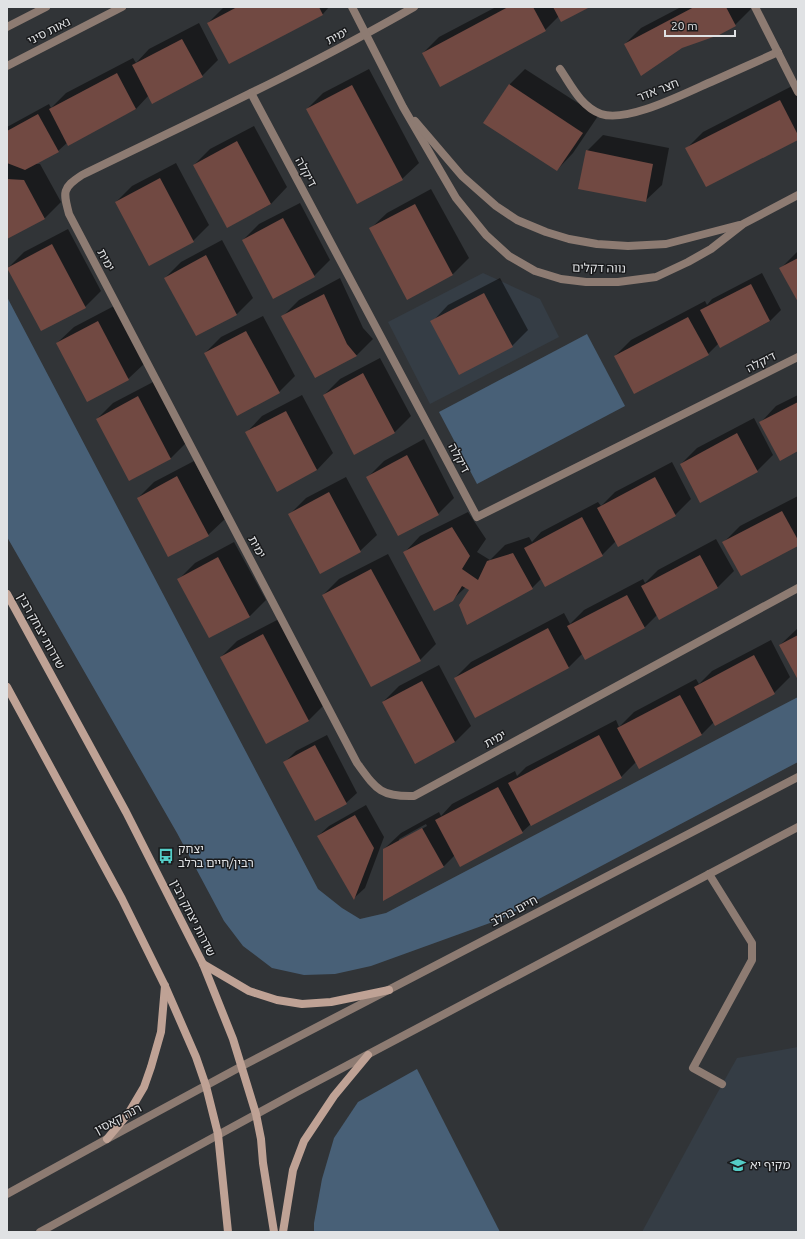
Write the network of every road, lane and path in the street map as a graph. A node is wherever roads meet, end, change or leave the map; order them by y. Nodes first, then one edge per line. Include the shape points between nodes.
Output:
1 (46, 7) edge
2 (122, 7) edge
3 (352, 7) edge
4 (414, 7) edge
5 (755, 7) edge
6 (7, 27) edge
7 (366, 35) junction
8 (778, 52) junction
9 (7, 66) edge
10 (560, 69) dead end
11 (798, 92) edge
12 (250, 94) junction
13 (403, 107) junction
14 (798, 195) edge
15 (743, 224) junction
16 (798, 356) edge
17 (798, 588) edge
18 (7, 594) edge
19 (7, 687) edge
20 (798, 777) edge
21 (798, 828) edge
22 (709, 874) junction
23 (203, 964) junction
24 (165, 986) junction
25 (389, 990) junction
26 (368, 1055) junction
27 (242, 1066) junction
28 (722, 1084) dead end
29 (206, 1086) junction
30 (256, 1114) junction
31 (218, 1134) junction
32 (107, 1138) junction
33 (7, 1194) edge
34 (40, 1232) edge
35 (228, 1232) edge
36 (274, 1232) edge
37 (283, 1232) edge

1 - 6 street, נאות סיני
2 - 9 street, נאות סיני
3 - 7 street, נווה דקלים
4 - 7 street, ימית
5 - 8 street
7 - 12 street, ימית
7 - 13 street, נווה דקלים
8 - 10 street, חצר אדר via 664,102 618,115 601,114 585,105
8 - 11 street
12 - 16 street, דיקלה via 476,517
12 - 17 street, ימית via 82,175 71,182 65,191 65,201 69,214 357,763 383,793 400,797 414,796
13 - 15 street, נווה דקלים via 462,176 496,206 516,220 546,232 597,244 628,246 666,244
13 - 15 street, נווה דקלים via 456,198 470,216 509,256 535,271 561,279 586,282 618,282 656,277 711,249
14 - 15 street, נווה דקלים
18 - 23 main road, שדרות יצחק רבין via 126,812
19 - 24 main road via 122,899
20 - 25 street, חיים ברלב
21 - 22 street
22 - 26 street
22 - 28 street via 752,943 752,960 693,1068
23 - 25 main road via 249,991 276,1000 302,1004 332,1002
23 - 27 main road, שדרות יצחק רבין
24 - 29 main road via 196,1056
24 - 32 main road via 161,1032 144,1087 128,1114
25 - 27 street, חיים ברלב
26 - 30 street
26 - 37 main road via 334,1096 304,1141 293,1170
27 - 29 street, רנה קאסין
27 - 30 main road, שדרות יצחק רבין
29 - 31 main road
29 - 32 street, רנה קאסין
30 - 31 street
30 - 36 main road, שדרות יצחק רבין
31 - 34 street
31 - 35 main road
32 - 33 street, רנה קאסין

